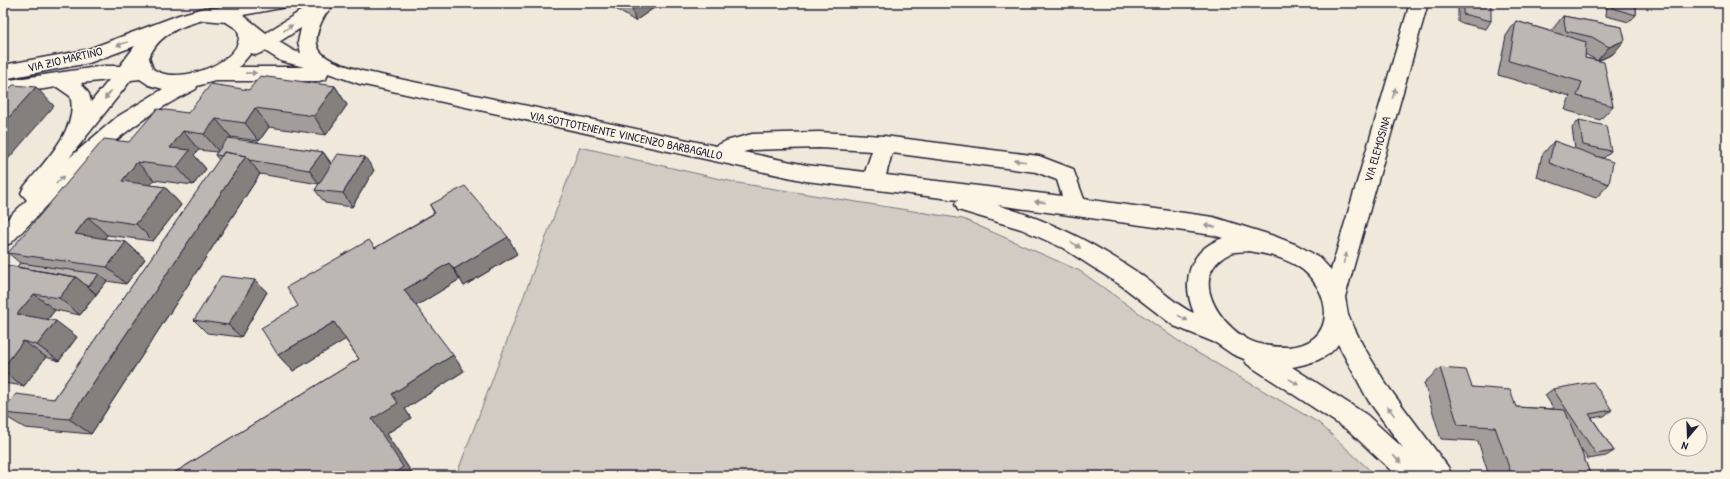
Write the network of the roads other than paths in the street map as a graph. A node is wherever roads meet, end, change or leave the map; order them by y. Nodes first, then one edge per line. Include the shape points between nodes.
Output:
1 (280, 3) edge
2 (1419, 3) edge
3 (325, 4) edge
4 (212, 14) junction
5 (171, 25) junction
6 (245, 25) junction
7 (266, 42) junction
8 (231, 63) junction
9 (324, 65) junction
10 (137, 67) junction
11 (3, 72) edge
12 (206, 76) junction
13 (360, 77) junction
14 (59, 80) junction
15 (3, 88) edge
16 (76, 133) junction
17 (884, 144) junction
18 (717, 155) junction
19 (883, 184) junction
20 (1076, 206) junction
21 (3, 231) edge
22 (3, 237) edge
23 (1274, 245) junction
24 (1336, 307) junction
25 (1230, 340) junction
26 (1415, 476) edge
27 (1438, 476) edge

1 - 4 street
24 -> 2 street, VIA ELEMOSINA
7 -> 3 street
3 - 9 street via 312,22 307,36 311,54
4 - 5 street via 191,17
4 - 6 street via 234,17
5 - 10 street via 150,40
5 -> 11 street, VIA ZIO MARTINO via 89,56
6 - 7 street
6 - 8 street via 248,40
7 - 8 street
7 - 9 street via 288,56
8 - 12 street
9 - 13 street
10 - 12 street via 153,79 170,83
10 - 14 street, VIA ZIO MARTINO
10 -> 16 street
12 -> 13 street via 296,73
22 -> 12 street via 75,165 117,128 157,101
13 - 18 street, VIA SOTTOTENENTE VINCENZO BARBAGALLO
14 - 15 street, VIA ZIO MARTINO
14 - 16 street via 72,85 79,92 81,111
16 - 21 street
17 - 18 street via 819,140 752,142 733,146
17 - 19 street
20 -> 17 street via 1066,175 1039,164
18 - 19 street, VIA SOTTOTENENTE VINCENZO BARBAGALLO via 806,173
20 -> 19 street
19 -> 25 street via 1020,220 1071,242 1130,280 1182,319
23 -> 20 street via 1213,226
23 - 24 street via 1294,253 1325,279
23 - 25 street via 1249,242 1226,246 1208,257 1198,274 1197,294 1205,315
24 - 25 street via 1331,338 1315,352 1291,358 1264,356
27 -> 24 street via 1377,392 1353,351
25 -> 26 street via 1358,423

